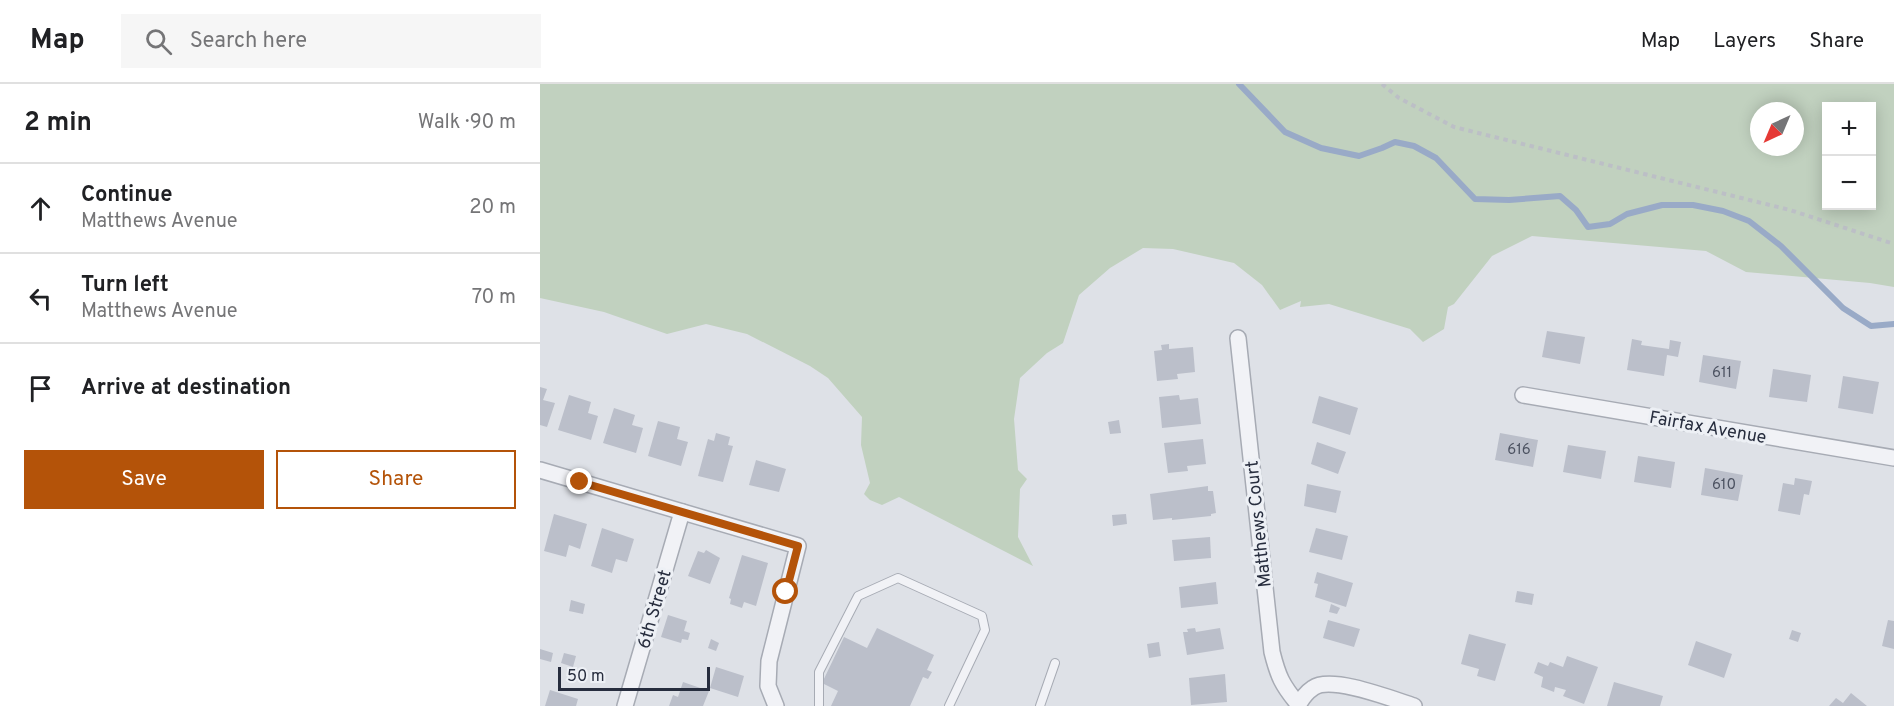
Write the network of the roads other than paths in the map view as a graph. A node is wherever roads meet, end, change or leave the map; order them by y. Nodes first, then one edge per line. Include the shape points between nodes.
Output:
1 (1238, 338) dead end
2 (1523, 395) dead end
3 (1894, 458) edge
4 (540, 470) edge
5 (682, 512) junction
6 (1055, 663) dead end
7 (1298, 705) edge
8 (625, 706) edge
9 (776, 706) edge
10 (819, 706) edge
11 (949, 706) edge
12 (1040, 706) edge
13 (1414, 706) edge

1 - 7 street, Matthews Court via 1272,652 1285,689
2 - 3 street, Fairfax Avenue
4 - 5 street
5 - 8 street, 6th Street
5 - 9 street via 798,546 768,661 768,686
6 - 12 lane
7 - 13 street via 1313,687 1331,683
10 - 11 lane via 819,672 858,596 898,578 982,616 985,630

